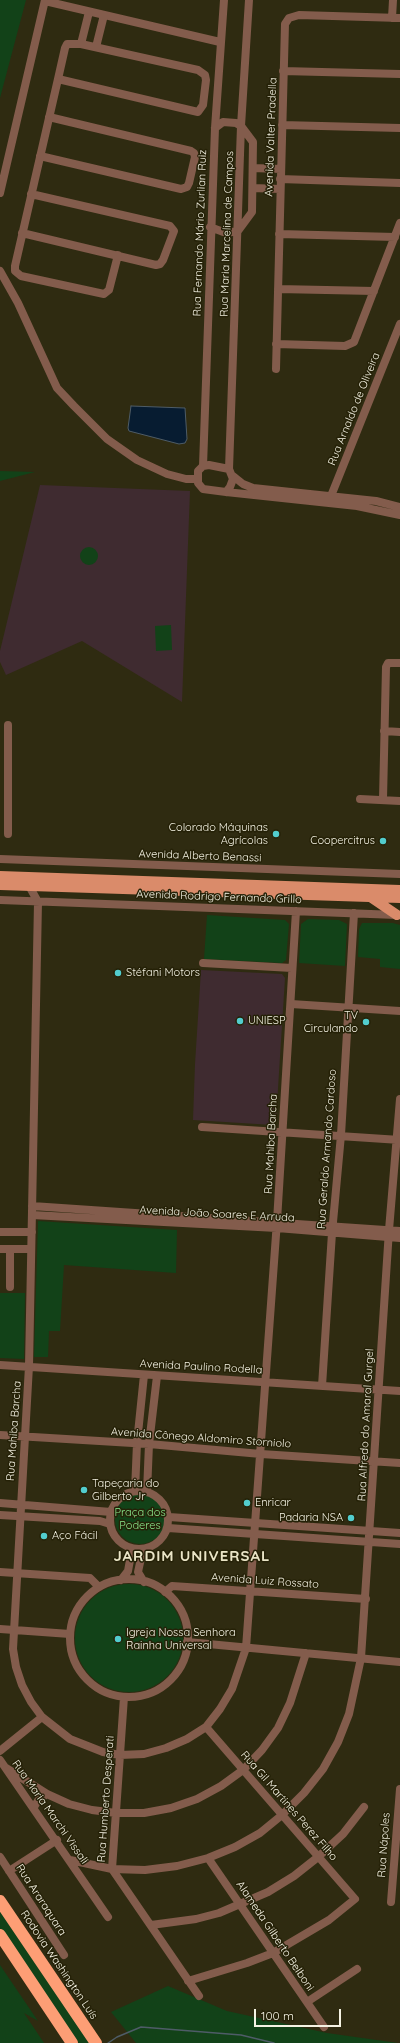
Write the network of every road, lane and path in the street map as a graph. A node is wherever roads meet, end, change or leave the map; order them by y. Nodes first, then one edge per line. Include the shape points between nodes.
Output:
1 (224, 0) edge
2 (249, 0) edge
3 (393, 0) edge
4 (45, 1) edge
5 (88, 12) junction
6 (104, 15) junction
7 (396, 18) edge
8 (220, 42) junction
9 (81, 44) junction
10 (96, 47) junction
11 (283, 71) junction
12 (400, 74) edge
13 (58, 79) junction
14 (49, 117) junction
15 (282, 125) junction
16 (241, 126) junction
17 (215, 128) junction
18 (400, 128) edge
19 (40, 156) junction
20 (253, 168) junction
21 (281, 169) junction
22 (280, 179) junction
23 (400, 183) edge
24 (253, 188) junction
25 (280, 189) junction
26 (0, 193) edge
27 (32, 194) junction
28 (400, 224) edge
29 (210, 227) junction
30 (238, 231) junction
31 (22, 233) junction
32 (279, 234) junction
33 (395, 237) junction
34 (118, 255) junction
35 (0, 271) edge
36 (278, 289) junction
37 (374, 291) junction
38 (400, 324) edge
39 (276, 344) junction
40 (276, 369) dead end
41 (203, 466) junction
42 (231, 472) junction
43 (197, 479) junction
44 (226, 492) junction
45 (330, 500) junction
46 (400, 507) edge
47 (400, 515) edge
48 (400, 663) edge
49 (8, 725) dead end
50 (384, 731) junction
51 (400, 732) edge
52 (3, 786) edge
53 (360, 799) dead end
54 (383, 799) junction
55 (400, 801) edge
56 (8, 834) dead end
57 (0, 853) edge
58 (3, 859) edge
59 (400, 874) edge
60 (0, 876) edge
61 (24, 877) junction
62 (0, 885) edge
63 (30, 886) junction
64 (400, 890) edge
65 (372, 898) junction
66 (400, 898) edge
67 (0, 900) edge
68 (38, 902) junction
69 (296, 911) junction
70 (354, 913) junction
71 (399, 915) edge
72 (203, 963) dead end
73 (292, 968) junction
74 (291, 1004) junction
75 (348, 1008) junction
76 (400, 1011) edge
77 (400, 1099) edge
78 (202, 1127) dead end
79 (282, 1132) junction
80 (341, 1136) junction
81 (399, 1140) edge
82 (32, 1206) junction
83 (86, 1209) junction
84 (32, 1215) junction
85 (85, 1218) junction
86 (236, 1222) junction
87 (277, 1225) junction
88 (332, 1230) junction
89 (400, 1231) edge
90 (0, 1232) edge
91 (32, 1232) junction
92 (389, 1234) junction
93 (400, 1238) edge
94 (0, 1248) edge
95 (10, 1249) junction
96 (31, 1249) junction
97 (10, 1287) dead end
98 (0, 1365) edge
99 (29, 1366) junction
100 (144, 1375) junction
101 (157, 1376) junction
102 (266, 1382) junction
103 (322, 1386) junction
104 (379, 1390) junction
105 (400, 1391) edge
106 (0, 1436) edge
107 (26, 1437) junction
108 (137, 1443) junction
109 (149, 1444) junction
110 (261, 1454) junction
111 (375, 1461) junction
112 (400, 1463) edge
113 (135, 1491) junction
114 (147, 1492) junction
115 (0, 1503) edge
116 (20, 1504) junction
117 (111, 1512) junction
118 (0, 1515) edge
119 (20, 1516) junction
120 (168, 1516) junction
121 (110, 1524) junction
122 (256, 1524) junction
123 (168, 1528) junction
124 (370, 1531) junction
125 (400, 1533) edge
126 (255, 1534) junction
127 (370, 1542) junction
128 (400, 1544) edge
129 (132, 1549) junction
130 (143, 1550) junction
131 (0, 1572) edge
132 (16, 1573) junction
133 (121, 1580) junction
134 (144, 1582) junction
135 (99, 1587) junction
136 (250, 1591) junction
137 (165, 1592) junction
138 (366, 1598) junction
139 (0, 1629) edge
140 (13, 1630) junction
141 (70, 1634) junction
142 (187, 1642) junction
143 (246, 1648) junction
144 (306, 1653) junction
145 (361, 1658) junction
146 (400, 1662) edge
147 (124, 1697) junction
148 (42, 1717) junction
149 (206, 1727) junction
150 (0, 1751) edge
151 (120, 1755) junction
152 (0, 1760) edge
153 (6, 1768) junction
154 (243, 1770) junction
155 (400, 1789) edge
156 (47, 1794) junction
157 (34, 1807) junction
158 (364, 1807) dead end
159 (116, 1813) junction
160 (282, 1815) junction
161 (57, 1840) junction
162 (0, 1857) edge
163 (318, 1857) junction
164 (208, 1858) junction
165 (70, 1860) junction
166 (112, 1869) junction
167 (10, 1871) junction
168 (0, 1901) edge
169 (391, 1902) dead end
170 (240, 1905) junction
171 (108, 1917) dead end
172 (151, 1925) junction
173 (0, 1935) edge
174 (273, 1953) junction
175 (64, 1955) dead end
176 (357, 1969) dead end
177 (188, 1981) junction
178 (199, 1996) dead end
179 (307, 2002) junction
180 (324, 2027) dead end
181 (95, 2042) edge
182 (72, 2043) edge

1 - 8 street, Rua Fernando Mário Zurlian Ruiz
2 - 16 street, Rua Maria Marcelina de Campos
3 - 7 street
4 - 5 street
4 - 26 street
5 - 6 street
5 - 9 street
6 - 8 street
6 - 10 street
7 - 11 street, Avenida Valter Pradella via 294,16 284,27
8 - 17 street, Rua Fernando Mário Zurlian Ruiz
9 - 10 street
9 - 13 street via 67,44
10 - 13 street via 202,72 206,80 201,110 198,112
11 - 12 street
11 - 15 street, Avenida Valter Pradella
13 - 14 street
14 - 19 street
14 - 19 street via 191,151 195,157 187,187 181,189
15 - 18 street
15 - 21 street, Avenida Valter Pradella
16 - 17 street via 229,121
16 - 20 street via 253,142
16 - 30 street, Rua Maria Marcelina de Campos
17 - 29 street, Rua Fernando Mário Zurlian Ruiz
19 - 27 street
20 - 21 street
20 - 24 street
21 - 22 street, Avenida Valter Pradella
22 - 23 street
22 - 25 street, Avenida Valter Pradella
24 - 25 street
24 - 30 street via 252,212
25 - 32 street, Avenida Valter Pradella
27 - 31 street
27 - 34 street via 170,226 174,231 160,264
28 - 33 street
29 - 30 street via 226,233
29 - 41 street, Rua Fernando Mário Zurlian Ruiz
30 - 42 street, Rua Maria Marcelina de Campos
31 - 34 street
31 - 34 street via 15,271 21,276 104,294 109,290
32 - 33 street
32 - 36 street, Avenida Valter Pradella
33 - 37 street
35 - 43 street via 18,303 57,388 74,406 108,439 137,460 167,474
36 - 37 street
36 - 39 street, Avenida Valter Pradella
37 - 39 street via 357,338 351,344
38 - 45 street, Rua Arnaldo de Oliveira
39 - 40 street, Avenida Valter Pradella
41 - 42 street via 216,465
41 - 43 street via 198,471
42 - 44 street via 232,485
42 - 45 street via 243,484 253,488
43 - 44 street via 203,489
44 - 45 street
45 - 46 street via 376,501
45 - 47 street
48 - 50 street via 386,664
49 - 52 street
50 - 51 street
50 - 54 street
52 - 56 street
53 - 54 street
54 - 55 street
57 - 58 street
58 - 59 street, Avenida Alberto Benassi
60 - 61 main road
61 - 63 street, Rua Mahiba Barcha
61 - 64 main road
62 - 63 main road
63 - 65 main road
63 - 68 street, Rua Mahiba Barcha
65 - 66 main road
65 - 71 main road
67 - 68 street, Avenida Rodrigo Fernando Grillo
68 - 69 street, Avenida Rodrigo Fernando Grillo
68 - 82 street, Rua Mahiba Barcha
69 - 70 street, Avenida Rodrigo Fernando Grillo
69 - 73 street, Rua Mahiba Barcha
70 - 71 street, Avenida Rodrigo Fernando Grillo
70 - 75 street, Rua Geraldo Armando Cardoso
72 - 73 street
73 - 74 street, Rua Mahiba Barcha
74 - 75 street
74 - 79 street, Rua Mahiba Barcha
75 - 76 street
75 - 80 street, Rua Geraldo Armando Cardoso
77 - 81 street, Rua Alfredo do Amaral Gurgel
78 - 79 street
79 - 80 street
79 - 87 street, Rua Mahiba Barcha
80 - 81 street
80 - 88 street, Rua Geraldo Armando Cardoso
81 - 92 street, Rua Alfredo do Amaral Gurgel
82 - 83 street, Avenida João Soares E Arruda
82 - 84 street, Rua Mahiba Barcha
83 - 85 street
83 - 86 street, Avenida João Soares E Arruda
84 - 85 street, Avenida João Soares E Arruda
84 - 91 street, Rua Mahiba Barcha
85 - 86 street, Avenida João Soares E Arruda
86 - 87 street, Avenida João Soares E Arruda
87 - 88 street, Avenida João Soares E Arruda
87 - 102 street, Rua Mahiba Barcha
88 - 92 street, Avenida João Soares E Arruda
88 - 103 street, Rua Geraldo Armando Cardoso
89 - 92 street, Avenida João Soares E Arruda
90 - 91 street
91 - 96 street, Rua Mahiba Barcha
92 - 93 street, Avenida João Soares E Arruda
92 - 104 street, Rua Alfredo do Amaral Gurgel
94 - 95 street
95 - 96 street
95 - 97 street
96 - 99 street, Rua Mahiba Barcha
98 - 99 street, Avenida Paulino Rodella
99 - 100 street, Avenida Paulino Rodella
99 - 107 street, Rua Mahiba Barcha
100 - 101 street, Avenida Paulino Rodella
100 - 108 street
101 - 102 street, Avenida Paulino Rodella
101 - 109 street
102 - 103 street, Avenida Paulino Rodella
102 - 110 street, Rua Mahiba Barcha
103 - 104 street, Avenida Paulino Rodella
104 - 105 street, Avenida Paulino Rodella
104 - 111 street, Rua Alfredo do Amaral Gurgel
106 - 107 street, Avenida Cônego Aldomiro Storniolo
107 - 108 street, Avenida Cônego Aldomiro Storniolo
107 - 116 street, Rua Mahiba Barcha
108 - 109 street, Avenida Cônego Aldomiro Storniolo
108 - 113 street
109 - 110 street, Avenida Cônego Aldomiro Storniolo
109 - 114 street
110 - 111 street, Avenida Cônego Aldomiro Storniolo
110 - 122 street, Rua Mahiba Barcha
111 - 112 street, Avenida Cônego Aldomiro Storniolo
111 - 124 street, Rua Alfredo do Amaral Gurgel
113 - 114 street
113 - 117 street via 120,1498
114 - 120 street via 162,1501
115 - 116 street
116 - 117 street
116 - 119 street, Rua Mahiba Barcha
117 - 121 street
118 - 119 street
119 - 121 street via 100,1521
119 - 132 street, Rua Mahiba Barcha
120 - 122 street
120 - 123 street
121 - 129 street via 117,1540
122 - 124 street
122 - 126 street, Rua Mahiba Barcha
123 - 126 street
123 - 130 street via 159,1543
124 - 125 street
124 - 127 street, Rua Alfredo do Amaral Gurgel
126 - 127 street
126 - 136 street, Rua Mahiba Barcha
127 - 128 street
127 - 138 street, Rua Alfredo do Amaral Gurgel
129 - 130 street
129 - 133 street via 128,1571
130 - 134 street via 138,1572
131 - 132 street
132 - 135 street via 90,1578
132 - 140 street, Rua Mahiba Barcha
133 - 134 street
133 - 135 street
134 - 137 street
135 - 141 street via 82,1602 76,1612
136 - 137 street, Avenida Luiz Rossato via 172,1586
136 - 138 street, Avenida Luiz Rossato
136 - 143 street, Rua Mahiba Barcha
137 - 142 street via 176,1604 184,1620
138 - 145 street, Rua Alfredo do Amaral Gurgel
139 - 140 street
140 - 141 street
140 - 148 street, Rua Mahiba Barcha via 16,1667 28,1696
141 - 147 street via 73,1657 84,1676 102,1690
142 - 143 street
142 - 147 street via 181,1664 167,1683 147,1694
143 - 144 street
143 - 149 street, Rua Mahiba Barcha via 232,1689
144 - 145 street
144 - 154 street via 290,1703 278,1728
145 - 146 street
145 - 160 street, Rua Alfredo do Amaral Gurgel via 349,1714 338,1742 323,1769 304,1794
147 - 151 street, Rua Humberto Desperati
148 - 150 street
148 - 151 street, Rua Mahiba Barcha via 70,1739
149 - 151 street, Rua Mahiba Barcha via 187,1740 166,1748 144,1754
149 - 154 street, Rua Gil Martines Perez Filho
151 - 159 street, Rua Humberto Desperati
152 - 153 street, Rua Maria Marchi Vissali
153 - 156 street
153 - 157 street, Rua Maria Marchi Vissali
154 - 159 street via 197,1799 171,1808 144,1813
154 - 160 street, Rua Gil Martines Perez Filho
155 - 169 street, Rua Nápoles
156 - 157 street via 39,1799
156 - 159 street via 81,1807
157 - 161 street, Rua Maria Marchi Vissali
158 - 163 street via 343,1834
159 - 166 street, Rua Humberto Desperati
160 - 163 street, Rua Gil Martines Perez Filho
160 - 164 street, Rua Alfredo do Amaral Gurgel via 235,1847
161 - 165 street, Rua Maria Marchi Vissali
161 - 167 street
162 - 167 street, Rua Araraquara
163 - 170 street via 268,1892
163 - 174 street, Rua Gil Martines Perez Filho via 355,1899 316,1928
164 - 166 street, Rua Alfredo do Amaral Gurgel via 151,1869
164 - 170 street, Alameda Gilberto Belboni
165 - 166 street, Rua Alfredo do Amaral Gurgel
165 - 171 street, Rua Maria Marchi Vissali
166 - 172 street, Rua Humberto Desperati
167 - 175 street, Rua Araraquara
168 - 181 highway, Rodovia Washington Luís
170 - 172 street via 196,1919
170 - 174 street, Alameda Gilberto Belboni
172 - 177 street, Rua Humberto Desperati
173 - 182 highway
174 - 177 street via 248,1964
174 - 179 street, Alameda Gilberto Belboni
176 - 179 street
177 - 178 street, Rua Humberto Desperati
179 - 180 street, Alameda Gilberto Belboni

